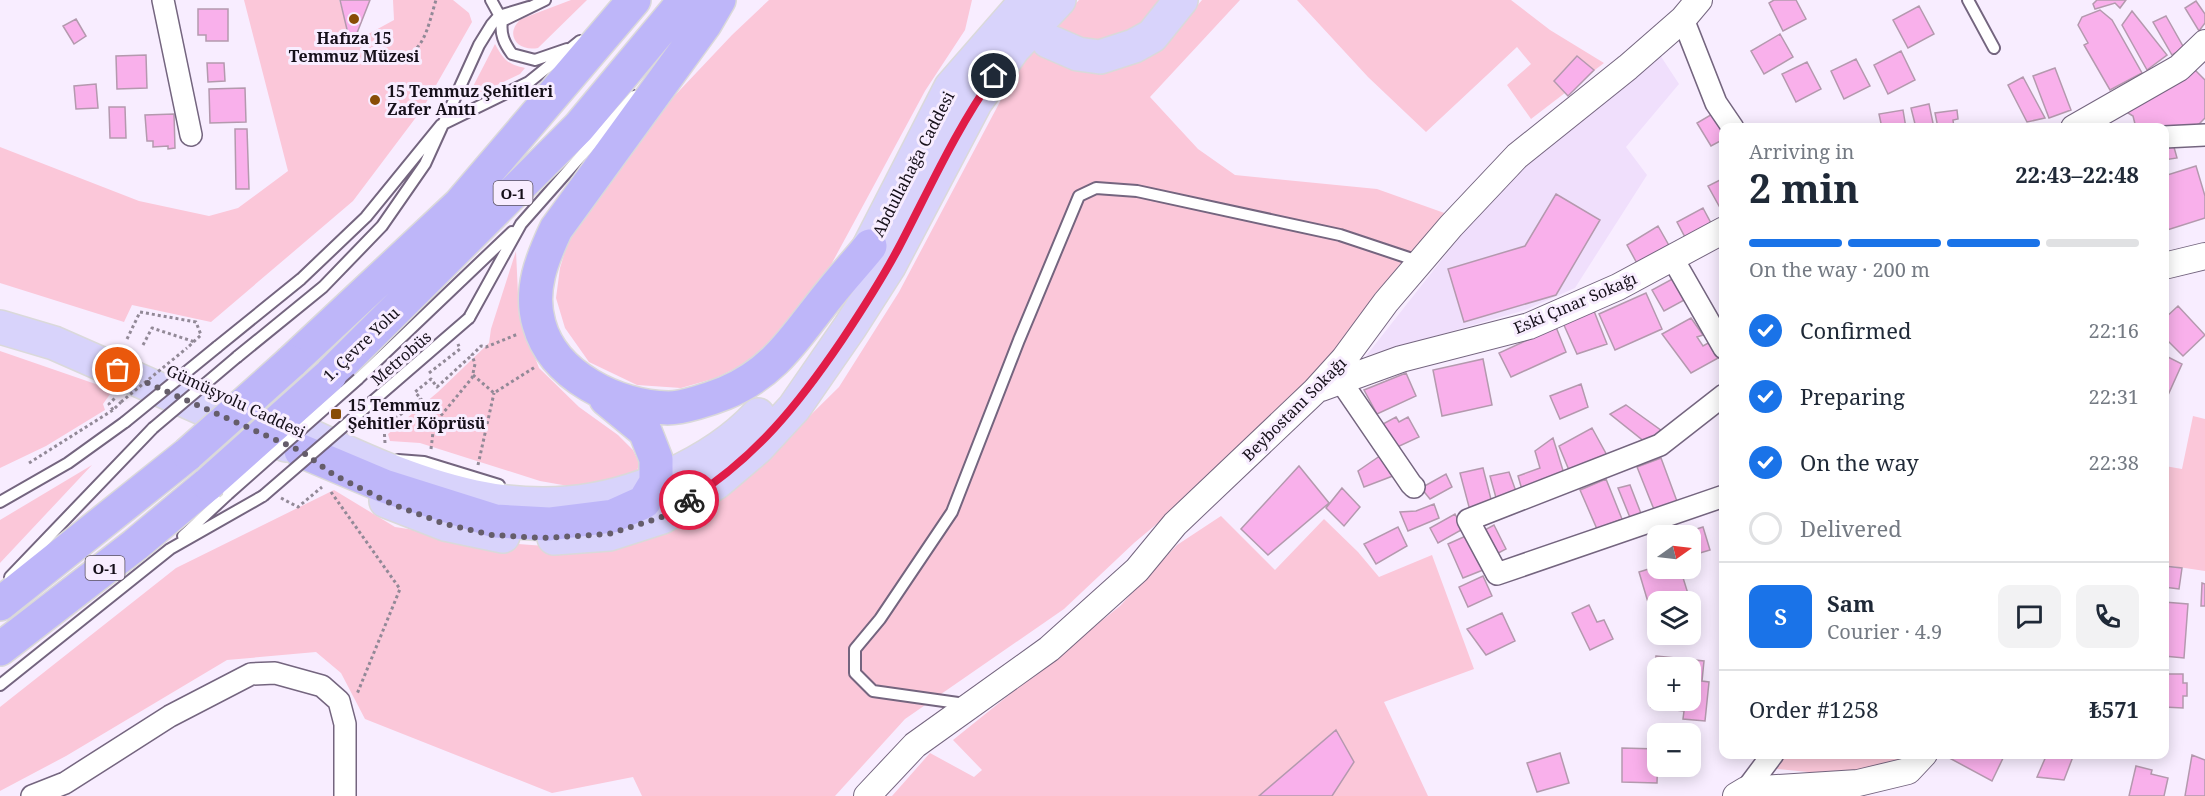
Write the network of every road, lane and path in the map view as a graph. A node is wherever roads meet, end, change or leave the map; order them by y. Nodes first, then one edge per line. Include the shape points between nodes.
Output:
1 (163, 0) edge
2 (436, 0) edge
3 (491, 0) edge
4 (544, 0) edge
5 (623, 0) edge
6 (634, 0) edge
7 (731, 0) edge
8 (995, 0) edge
9 (1027, 0) edge
10 (1059, 0) edge
11 (1181, 0) edge
12 (1968, 0) edge
13 (707, 6) edge
14 (1691, 9) edge
15 (500, 18) junction
16 (1048, 41) dead end
17 (2205, 43) edge
18 (574, 46) junction
19 (1994, 48) dead end
20 (384, 57) dead end
21 (663, 63) dead end
22 (951, 87) junction
23 (639, 90) dead end
24 (1730, 123) edge
25 (2083, 123) edge
26 (441, 125) junction
27 (191, 135) dead end
28 (2205, 135) edge
29 (2169, 137) edge
30 (520, 224) junction
31 (1719, 233) edge
32 (880, 256) junction
33 (2205, 256) edge
34 (1673, 259) junction
35 (1422, 262) junction
36 (2169, 265) edge
37 (0, 308) edge
38 (876, 308) dead end
39 (0, 327) edge
40 (0, 334) edge
41 (518, 334) dead end
42 (127, 339) dead end
43 (1719, 339) edge
44 (195, 342) junction
45 (143, 345) dead end
46 (34, 349) dead end
47 (460, 349) dead end
48 (472, 355) junction
49 (542, 363) dead end
50 (76, 366) dead end
51 (472, 375) junction
52 (426, 376) dead end
53 (344, 377) junction
54 (1340, 380) junction
55 (421, 381) dead end
56 (423, 385) junction
57 (822, 386) dead end
58 (593, 389) junction
59 (1315, 391) junction
60 (126, 392) junction
61 (415, 392) junction
62 (494, 393) junction
63 (410, 395) dead end
64 (1719, 399) edge
65 (794, 408) junction
66 (112, 411) junction
67 (434, 424) dead end
68 (301, 451) junction
69 (378, 454) junction
70 (29, 463) dead end
71 (478, 465) dead end
72 (330, 480) junction
73 (656, 482) junction
74 (1414, 487) dead end
75 (218, 489) junction
76 (1719, 498) edge
77 (0, 502) edge
78 (170, 549) junction
79 (0, 588) edge
80 (0, 604) edge
81 (0, 649) edge
82 (0, 685) edge
83 (972, 705) junction
84 (345, 724) junction
85 (1769, 759) edge
86 (1919, 759) edge
87 (1741, 793) edge
88 (32, 796) edge
89 (345, 796) edge
90 (867, 796) edge

1 - 27 street
2 - 20 path via 417,49 396,59
3 - 15 lane
4 - 15 lane
5 - 18 lane
6 - 80 highway, 1. Çevre Yolu / O-1, bridge via 460,204 188,454
7 - 13 lane
8 - 22 main road via 963,54
9 - 22 main road, Abdullahağa Caddesi
10 - 32 main road, Abdullahağa Caddesi via 1013,49 975,103
11 - 16 main road via 1152,36 1100,57 1078,54
12 - 19 lane
13 - 21 lane
13 - 53 highway, 1. Çevre Yolu / O-1 via 579,127
13 - 58 highway via 556,229 540,265 535,300 539,325 559,362
14 - 24 street via 1716,103
14 - 35 street, Beybostanı Sokağı via 1628,67 1516,156
15 - 18 lane via 503,37 512,54 535,60
15 - 26 lane via 479,45
17 - 25 street via 2180,68
18 - 26 lane via 529,82
22 - 32 main road, Abdullahağa Caddesi
23 - 30 lane, Metrobüs
26 - 77 lane, bridge via 366,217 301,279 125,422 68,463
26 - 79 lane, bridge via 425,164 382,226 323,287 153,428
28 - 29 street
30 - 53 lane
30 - 78 lane, Metrobüs, bridge via 469,318 263,496
31 - 34 street, Eski Çınar Sokağı
32 - 38 lane
32 - 58 highway via 831,291 784,353 753,379 724,393 669,408 637,404
32 - 65 main road, Abdullahağa Caddesi via 844,337
32 - 73 main road via 844,294 802,365 753,421 728,443
33 - 36 street
34 - 43 street
34 - 54 street, Eski Çınar Sokağı via 1618,288 1529,326 1401,359
35 - 59 street, Beybostanı Sokağı
35 - 83 lane via 1340,236 1137,191 1096,188 1079,196 952,512 880,619 855,649 855,673 873,691
37 - 69 main road, Gümüşyolu Caddesi via 122,349
39 - 60 main road, Gümüşyolu Caddesi via 54,344
40 - 46 lane
41 - 48 path via 481,346
42 - 44 path via 140,312 196,321 201,335
44 - 45 path via 152,328
44 - 60 path, bridge
47 - 52 path
48 - 51 path
48 - 56 path via 437,387 431,379
49 - 62 path
50 - 60 lane via 108,378
51 - 62 path
51 - 67 path
53 - 75 highway, 1. Çevre Yolu / O-1, bridge
54 - 59 street, Eski Çınar Sokağı
54 - 74 street
55 - 56 path
56 - 61 path
57 - 65 lane
58 - 73 highway via 645,431 657,459
59 - 83 street, Beybostanı Sokağı via 1175,524 1137,570 1049,649
60 - 66 path
60 - 66 path via 109,404
60 - 68 main road, Gümüşyolu Caddesi
61 - 63 path
61 - 69 path via 421,399 384,427
62 - 71 path
64 - 76 street via 1660,445 1468,520 1497,574
65 - 72 main road, Abdullahağa Caddesi via 757,448 717,482 662,517 609,534 527,538 492,535 445,524
66 - 70 path
68 - 72 main road, Gümüşyolu Caddesi
68 - 73 highway via 384,486 495,521 549,524 613,516 644,502
69 - 73 main road via 456,493 529,505 574,503 622,494
72 - 84 path via 400,589
75 - 78 lane
75 - 81 highway, 1. Çevre Yolu / O-1 via 135,545
78 - 82 lane, Metrobüs
83 - 90 street, Beybostanı Sokağı via 915,745
84 - 88 street via 339,701 322,686 275,673 251,674 171,716 65,783
84 - 89 street
85 - 87 street
86 - 87 street via 1908,771 1857,783

